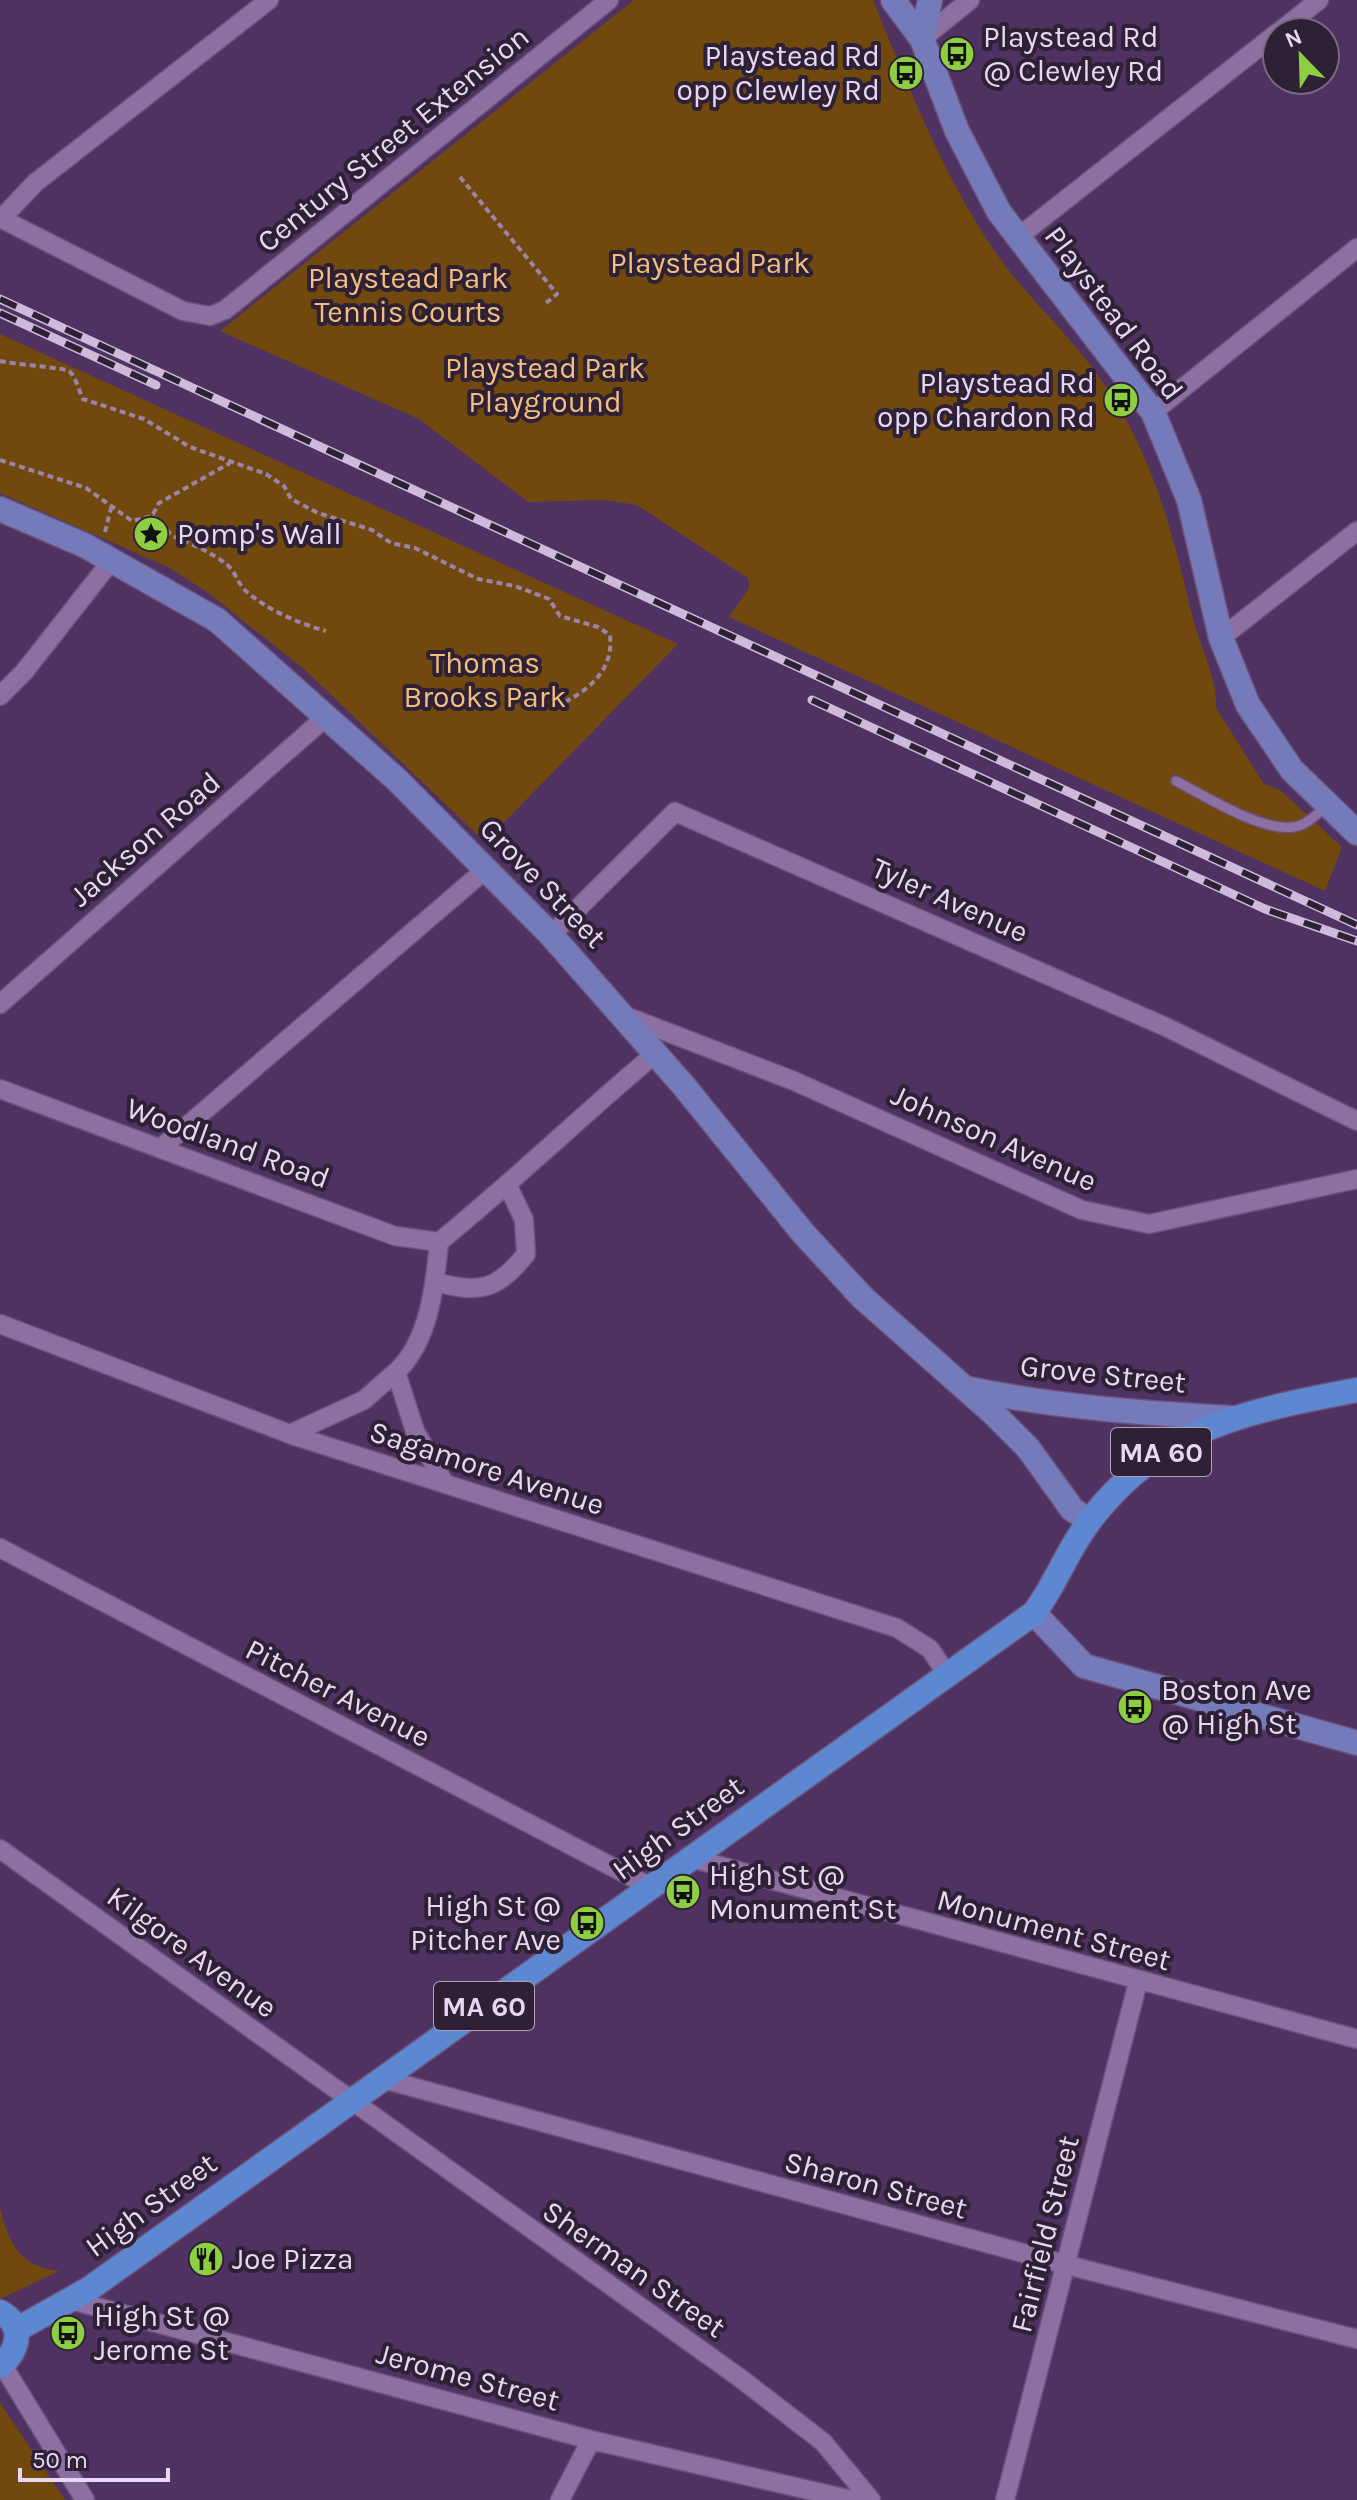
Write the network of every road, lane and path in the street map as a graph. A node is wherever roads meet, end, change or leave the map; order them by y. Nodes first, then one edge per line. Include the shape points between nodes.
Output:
1 (269, 0) edge
2 (609, 0) edge
3 (893, 0) edge
4 (930, 0) edge
5 (970, 0) edge
6 (1319, 0) edge
7 (1299, 16) edge
8 (922, 39) junction
9 (1261, 46) edge
10 (460, 177) dead end
11 (0, 218) edge
12 (1017, 238) junction
13 (1357, 248) edge
14 (546, 303) dead end
15 (0, 361) edge
16 (1153, 412) junction
17 (0, 460) edge
18 (230, 463) junction
19 (0, 509) edge
20 (152, 516) junction
21 (1357, 531) edge
22 (112, 560) junction
23 (326, 631) dead end
24 (1221, 638) junction
25 (0, 696) edge
26 (559, 705) dead end
27 (327, 716) junction
28 (1176, 781) dead end
29 (1326, 806) junction
30 (1357, 833) edge
31 (485, 870) junction
32 (551, 935) junction
33 (0, 1004) edge
34 (623, 1015) junction
35 (656, 1053) junction
36 (0, 1089) edge
37 (1357, 1121) edge
38 (161, 1148) junction
39 (1357, 1179) edge
40 (508, 1186) junction
41 (439, 1242) junction
42 (436, 1282) junction
43 (0, 1324) edge
44 (396, 1372) junction
45 (969, 1389) junction
46 (1357, 1390) edge
47 (1231, 1418) junction
48 (290, 1434) junction
49 (445, 1484) junction
50 (1089, 1521) junction
51 (0, 1548) edge
52 (1034, 1613) junction
53 (947, 1674) junction
54 (1357, 1743) edge
55 (0, 1849) edge
56 (691, 1858) junction
57 (651, 1887) junction
58 (1138, 1982) junction
59 (1357, 2039) edge
60 (383, 2079) junction
61 (351, 2101) junction
62 (1067, 2265) junction
63 (71, 2300) junction
64 (8, 2321) edge
65 (1357, 2339) edge
66 (1, 2365) edge
67 (591, 2440) junction
68 (85, 2500) edge
69 (560, 2500) edge
70 (852, 2500) edge
71 (871, 2500) edge
72 (1005, 2500) edge

1 - 11 street via 35,183
2 - 11 street, Century Street Extension via 236,301 210,316 183,311
3 - 8 street, Playstead Road
4 - 8 street
5 - 8 street
6 - 7 street
8 - 12 street, Playstead Road via 983,186
9 - 12 street
10 - 14 path via 557,294
12 - 16 street, Playstead Road
13 - 16 street
15 - 18 path via 63,367 71,372 83,399 144,419
16 - 24 street, Playstead Road via 1189,500
17 - 20 path via 86,488 132,521
18 - 20 path via 159,503
18 - 26 path via 266,474 284,486 291,499 318,513 372,530 478,579 549,599 560,616 610,635 606,663 592,686
19 - 22 street, Grove Street
20 - 23 path via 167,531 225,563 244,590 296,621
21 - 24 street
22 - 25 street
22 - 27 street, Grove Street via 217,620
24 - 29 street, Playstead Road via 1248,705 1269,739
27 - 31 street, Grove Street
27 - 33 street, Jackson Road
28 - 29 lane via 1279,826 1304,824
29 - 30 street, Playstead Road
31 - 32 street, Grove Street
31 - 38 street
32 - 34 street, Grove Street
32 - 37 street, Tyler Avenue via 675,812 1022,962
34 - 35 street, Grove Street
34 - 39 street, Johnson Avenue via 794,1081 1082,1210 1149,1224
35 - 40 street via 581,1115
35 - 45 street, Grove Street via 863,1298
36 - 38 street, Woodland Road
38 - 41 street, Woodland Road via 395,1236
40 - 41 street
40 - 42 street via 524,1220 526,1254 508,1276 468,1291
41 - 42 street
42 - 44 street via 413,1356
43 - 48 street, Sagamore Avenue
44 - 48 street via 364,1400
44 - 49 street via 415,1431
45 - 47 street, Grove Street via 1119,1411
45 - 50 street, Grove Street via 1028,1448 1072,1509
46 - 47 main road, High Street / MA 60
47 - 50 main road, High Street / MA 60 via 1168,1445
48 - 49 street, Sagamore Avenue
49 - 53 street, Sagamore Avenue via 897,1628 930,1649
50 - 52 main road, High Street / MA 60
51 - 57 street, Pitcher Avenue
52 - 53 main road, High Street / MA 60
52 - 54 street via 1084,1666
53 - 56 main road, High Street / MA 60
55 - 61 street, Kilgore Avenue
56 - 57 main road, High Street / MA 60
56 - 58 street, Monument Street
57 - 60 main road, High Street / MA 60
58 - 59 street, Monument Street
58 - 62 street, Fairfield Street
60 - 61 main road, High Street / MA 60
60 - 62 street, Sharon Street
61 - 63 main road, High Street / MA 60
61 - 71 street, Sherman Street via 740,2378 823,2442
62 - 65 street, Sharon Street
62 - 72 street, Fairfield Street
63 - 64 main road, High Street / MA 60
63 - 67 street, Jerome Street
64 - 66 main road, MA 60 via 15,2348
66 - 68 street
67 - 69 street
67 - 70 street, Jerome Street

